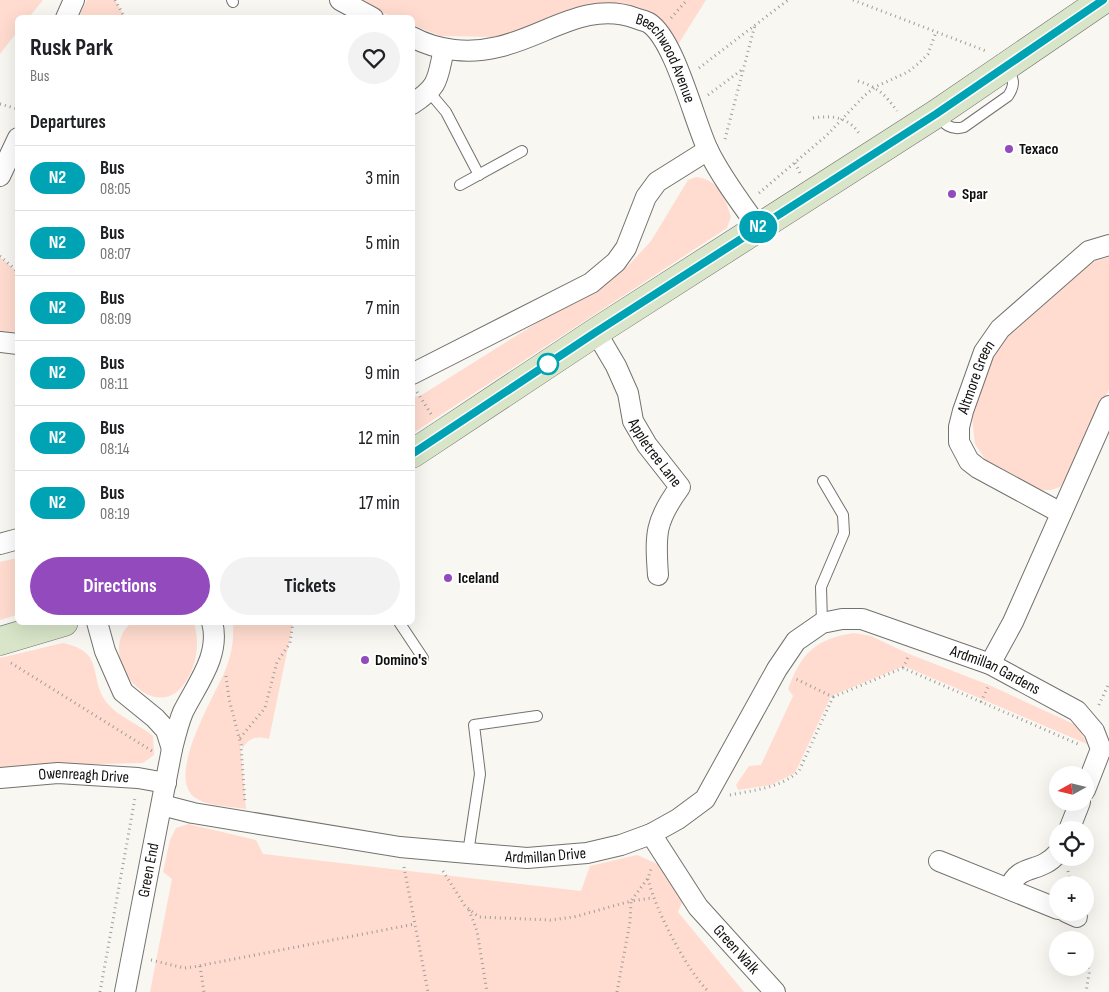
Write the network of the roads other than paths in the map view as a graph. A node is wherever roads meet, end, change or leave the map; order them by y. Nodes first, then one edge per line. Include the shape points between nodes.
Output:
1 (74, 0) edge
2 (340, 0) edge
3 (1103, 0) edge
4 (67, 15) edge
5 (368, 15) edge
6 (415, 39) edge
7 (444, 48) junction
8 (430, 93) junction
9 (415, 102) edge
10 (15, 144) edge
11 (708, 150) junction
12 (522, 151) dead end
13 (479, 175) junction
14 (0, 176) edge
15 (460, 185) dead end
16 (751, 217) junction
17 (1109, 245) edge
18 (596, 332) junction
19 (0, 342) edge
20 (15, 344) edge
21 (415, 372) edge
22 (1109, 406) edge
23 (1103, 435) edge
24 (415, 452) edge
25 (822, 481) dead end
26 (1061, 513) junction
27 (15, 540) edge
28 (0, 544) edge
29 (658, 575) dead end
30 (822, 623) junction
31 (58, 625) edge
32 (99, 625) edge
33 (213, 625) edge
34 (401, 625) edge
35 (5, 652) edge
36 (423, 658) dead end
37 (990, 664) junction
38 (190, 698) junction
39 (136, 705) junction
40 (537, 716) dead end
41 (1103, 745) edge
42 (171, 756) junction
43 (1094, 768) edge
44 (0, 778) edge
45 (166, 783) junction
46 (162, 804) junction
47 (655, 839) junction
48 (468, 853) junction
49 (1049, 861) edge
50 (939, 862) dead end
51 (1009, 889) junction
52 (1049, 905) edge
53 (125, 992) edge
54 (775, 992) edge

1 - 4 street
2 - 5 street
3 - 16 main road via 936,114 871,154
6 - 7 street, Beechwood Avenue
7 - 8 street via 437,79
7 - 11 street, Beechwood Avenue via 462,51 497,48 586,15 619,12 650,23 669,50
8 - 9 street
8 - 13 lane via 446,112
10 - 14 street
11 - 16 street, Beechwood Avenue
11 - 21 street via 657,182 646,197 626,248 616,262 591,282
12 - 13 lane
13 - 15 lane
16 - 18 main road
17 - 26 street, Altmore Green via 1089,251 990,340 959,428 960,442 969,461
18 - 24 main road
18 - 29 street, Appletree Lane via 628,393 633,421 647,445 680,487 657,526
19 - 20 street
22 - 23 street
23 - 26 street
25 - 30 lane via 843,515 844,533 821,587
26 - 37 street via 1013,622
27 - 28 street
30 - 37 street, Ardmillan Gardens via 862,619
30 - 47 street, Ardmillan Drive via 796,641 777,669 705,799
31 - 35 main road
32 - 39 street via 114,674 123,692
33 - 38 street, Green End via 213,652
34 - 36 lane
37 - 41 street, Ardmillan Gardens via 1066,704 1087,721
38 - 39 street via 169,708
38 - 42 street, Green End via 176,729
39 - 42 street via 166,730
40 - 48 lane via 474,725 480,774
41 - 43 street
42 - 45 street, Green End
44 - 45 street, Owenreagh Drive via 58,773
45 - 46 street, Green End
46 - 48 street, Ardmillan Drive via 194,813 400,847
46 - 53 street, Green End
47 - 48 street, Ardmillan Drive via 587,853 527,858
47 - 54 street, Green Walk via 698,907
49 - 51 street via 1043,866 1017,874
50 - 51 street
51 - 52 street

